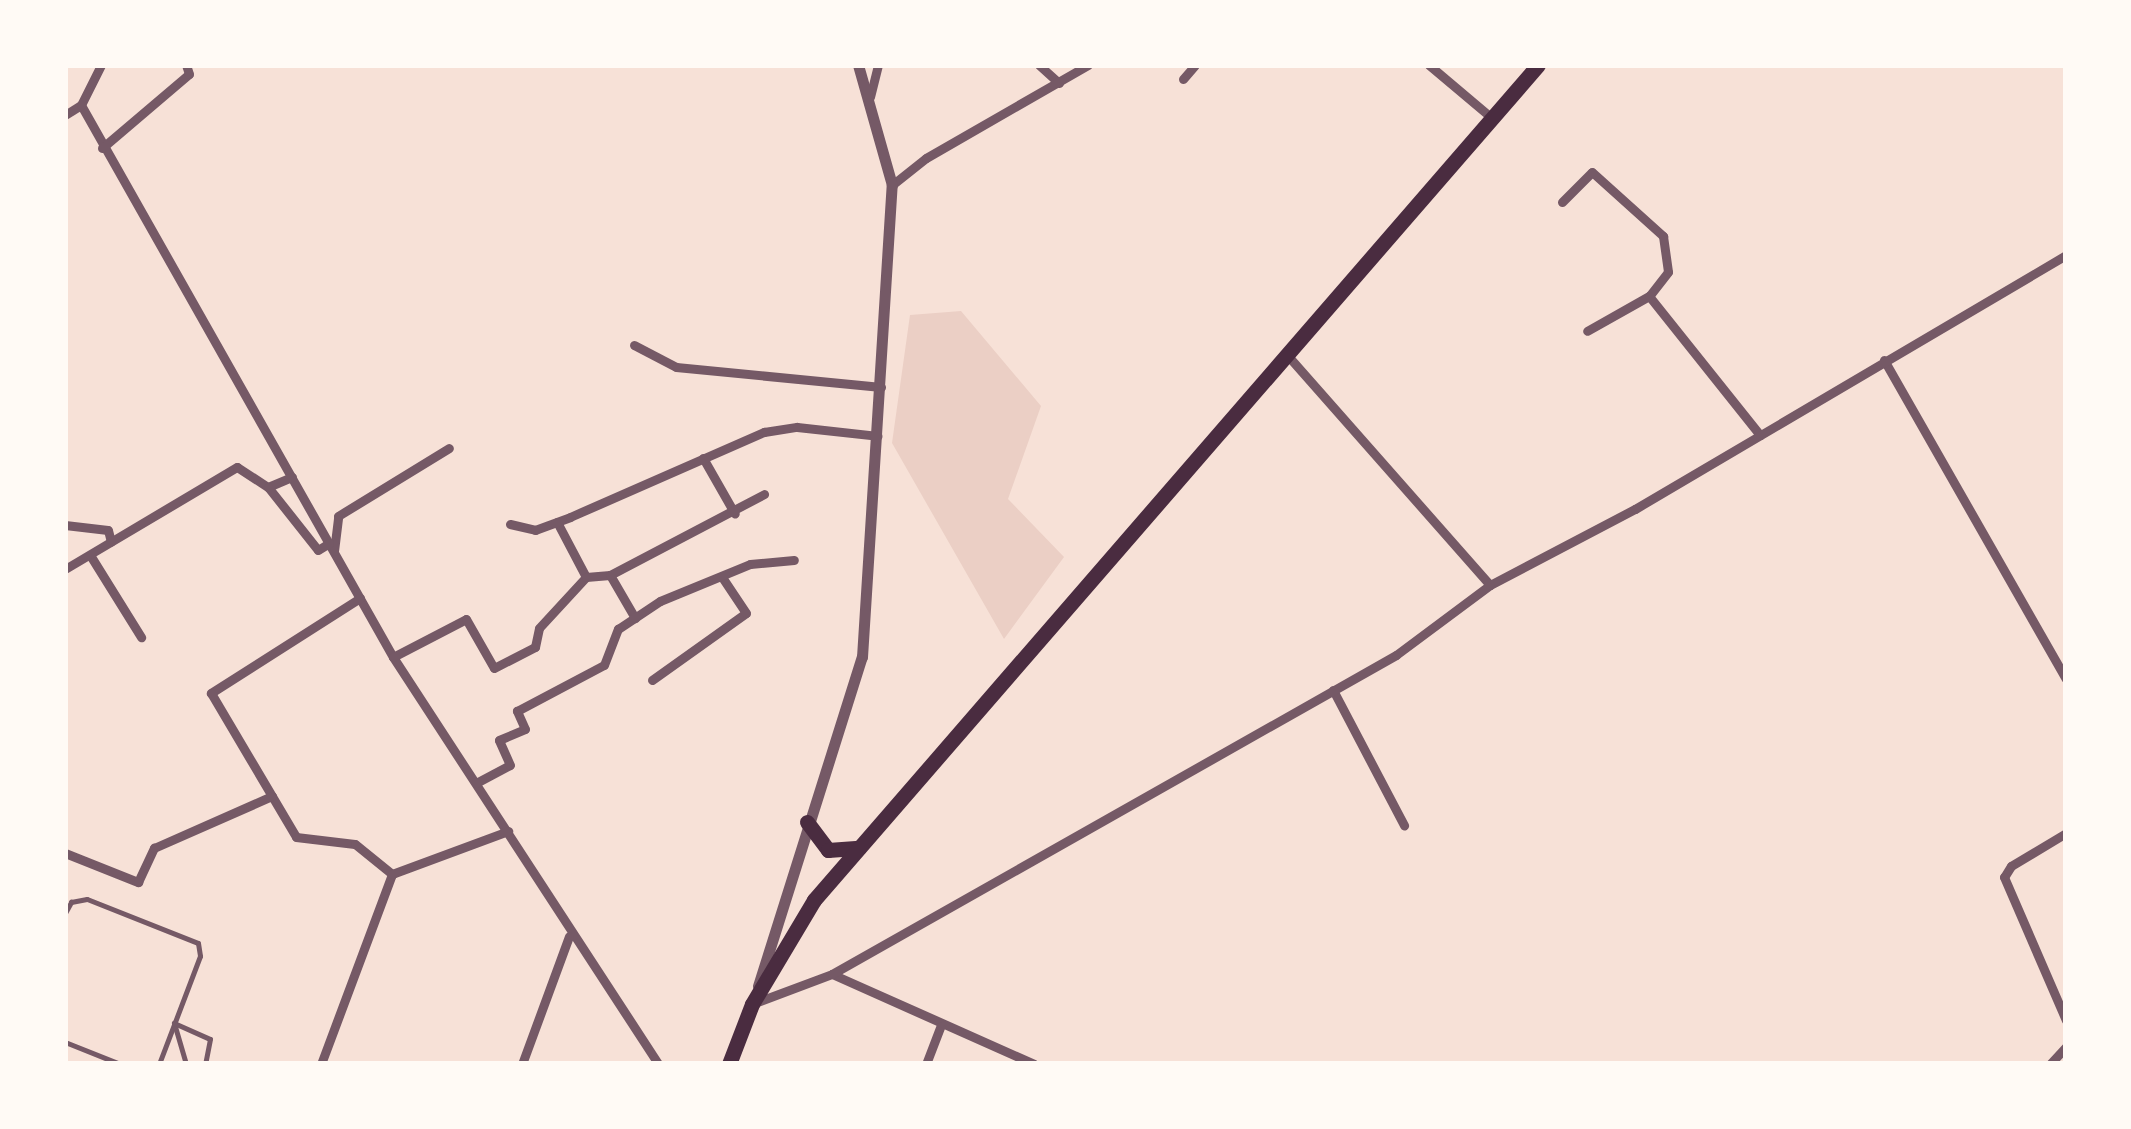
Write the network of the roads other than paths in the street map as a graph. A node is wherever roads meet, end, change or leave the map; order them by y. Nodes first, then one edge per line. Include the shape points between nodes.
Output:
1 (101, 65) edge
2 (186, 65) edge
3 (858, 65) edge
4 (878, 65) edge
5 (1039, 65) edge
6 (1088, 65) edge
7 (1195, 65) edge
8 (1429, 65) edge
9 (1538, 65) edge
10 (1183, 79) dead end
11 (1059, 84) junction
12 (870, 97) junction
13 (81, 105) junction
14 (65, 115) edge
15 (1492, 119) junction
16 (102, 148) junction
17 (892, 185) junction
18 (1562, 202) dead end
19 (2066, 255) edge
20 (1648, 296) junction
21 (1587, 331) dead end
22 (634, 345) dead end
23 (1284, 352) junction
24 (1884, 360) junction
25 (882, 387) junction
26 (1760, 435) junction
27 (878, 436) junction
28 (449, 448) dead end
29 (704, 458) junction
30 (292, 477) junction
31 (268, 487) junction
32 (764, 494) dead end
33 (735, 514) junction
34 (557, 522) junction
35 (510, 524) dead end
36 (65, 525) edge
37 (111, 542) junction
38 (332, 547) junction
39 (90, 554) junction
40 (794, 560) dead end
41 (65, 569) edge
42 (610, 575) junction
43 (586, 577) junction
44 (722, 577) junction
45 (1490, 585) junction
46 (360, 598) junction
47 (634, 618) junction
48 (141, 636) dead end
49 (393, 657) junction
50 (2066, 679) edge
51 (652, 680) dead end
52 (1332, 690) junction
53 (476, 783) junction
54 (272, 796) junction
55 (807, 822) junction
56 (1404, 825) dead end
57 (508, 831) junction
58 (2066, 833) edge
59 (862, 846) junction
60 (65, 853) edge
61 (392, 874) junction
62 (65, 913) edge
63 (569, 936) junction
64 (832, 974) junction
65 (752, 1004) junction
66 (2066, 1020) edge
67 (174, 1023) junction
68 (940, 1028) junction
69 (65, 1042) edge
70 (2066, 1047) edge
71 (120, 1064) edge
72 (159, 1064) edge
73 (186, 1064) edge
74 (205, 1064) edge
75 (321, 1064) edge
76 (522, 1064) edge
77 (658, 1064) edge
78 (729, 1064) edge
79 (926, 1064) edge
80 (1034, 1064) edge
81 (2050, 1064) edge

1 - 13 street
2 - 16 street via 189,74
3 - 12 street
4 - 12 street
5 - 11 street
6 - 11 street
7 - 10 street
8 - 15 street
9 - 15 highway
11 - 17 street via 926,158
12 - 17 street
13 - 14 street
13 - 16 street
15 - 23 highway
16 - 30 street
17 - 25 street
18 - 20 street via 1592,172 1663,236 1668,272
19 - 24 street
20 - 21 street
20 - 26 street
22 - 25 street via 676,367
23 - 45 street
23 - 59 highway
24 - 26 street
24 - 50 street
25 - 27 street
26 - 45 street
27 - 29 street via 797,427 764,432
27 - 55 street via 862,656
28 - 38 street via 338,516
29 - 33 street
29 - 34 street
30 - 31 street
30 - 38 street
31 - 37 street via 237,467
31 - 38 street via 318,550
32 - 33 street
33 - 42 street
34 - 35 street via 535,530
34 - 43 street
36 - 37 street via 108,530
37 - 39 street
38 - 46 street
39 - 41 street
39 - 48 street
40 - 44 street via 750,564
42 - 43 street
42 - 47 street
43 - 49 street via 539,628 534,647 494,668 466,619
44 - 47 street
44 - 51 street via 746,613
45 - 52 street via 1396,655
46 - 49 street
46 - 54 street via 211,693
47 - 53 street via 618,629 604,665 517,712 524,729 499,740 510,765
49 - 53 street
52 - 56 street
52 - 64 street
53 - 57 street
54 - 60 street via 154,848 138,882
54 - 61 street via 296,836 355,844
55 - 59 highway via 828,850
55 - 65 street
57 - 61 street
57 - 63 street
58 - 66 street via 2011,866 2004,878
59 - 65 highway via 814,900
61 - 75 street
62 - 67 lane via 71,902 87,899 194,938 200,956
63 - 76 street
63 - 77 street
64 - 65 street
64 - 68 street
65 - 78 highway
67 - 72 lane
67 - 73 lane
67 - 74 lane via 210,1039
68 - 79 street
68 - 80 street
69 - 71 lane
70 - 81 street

